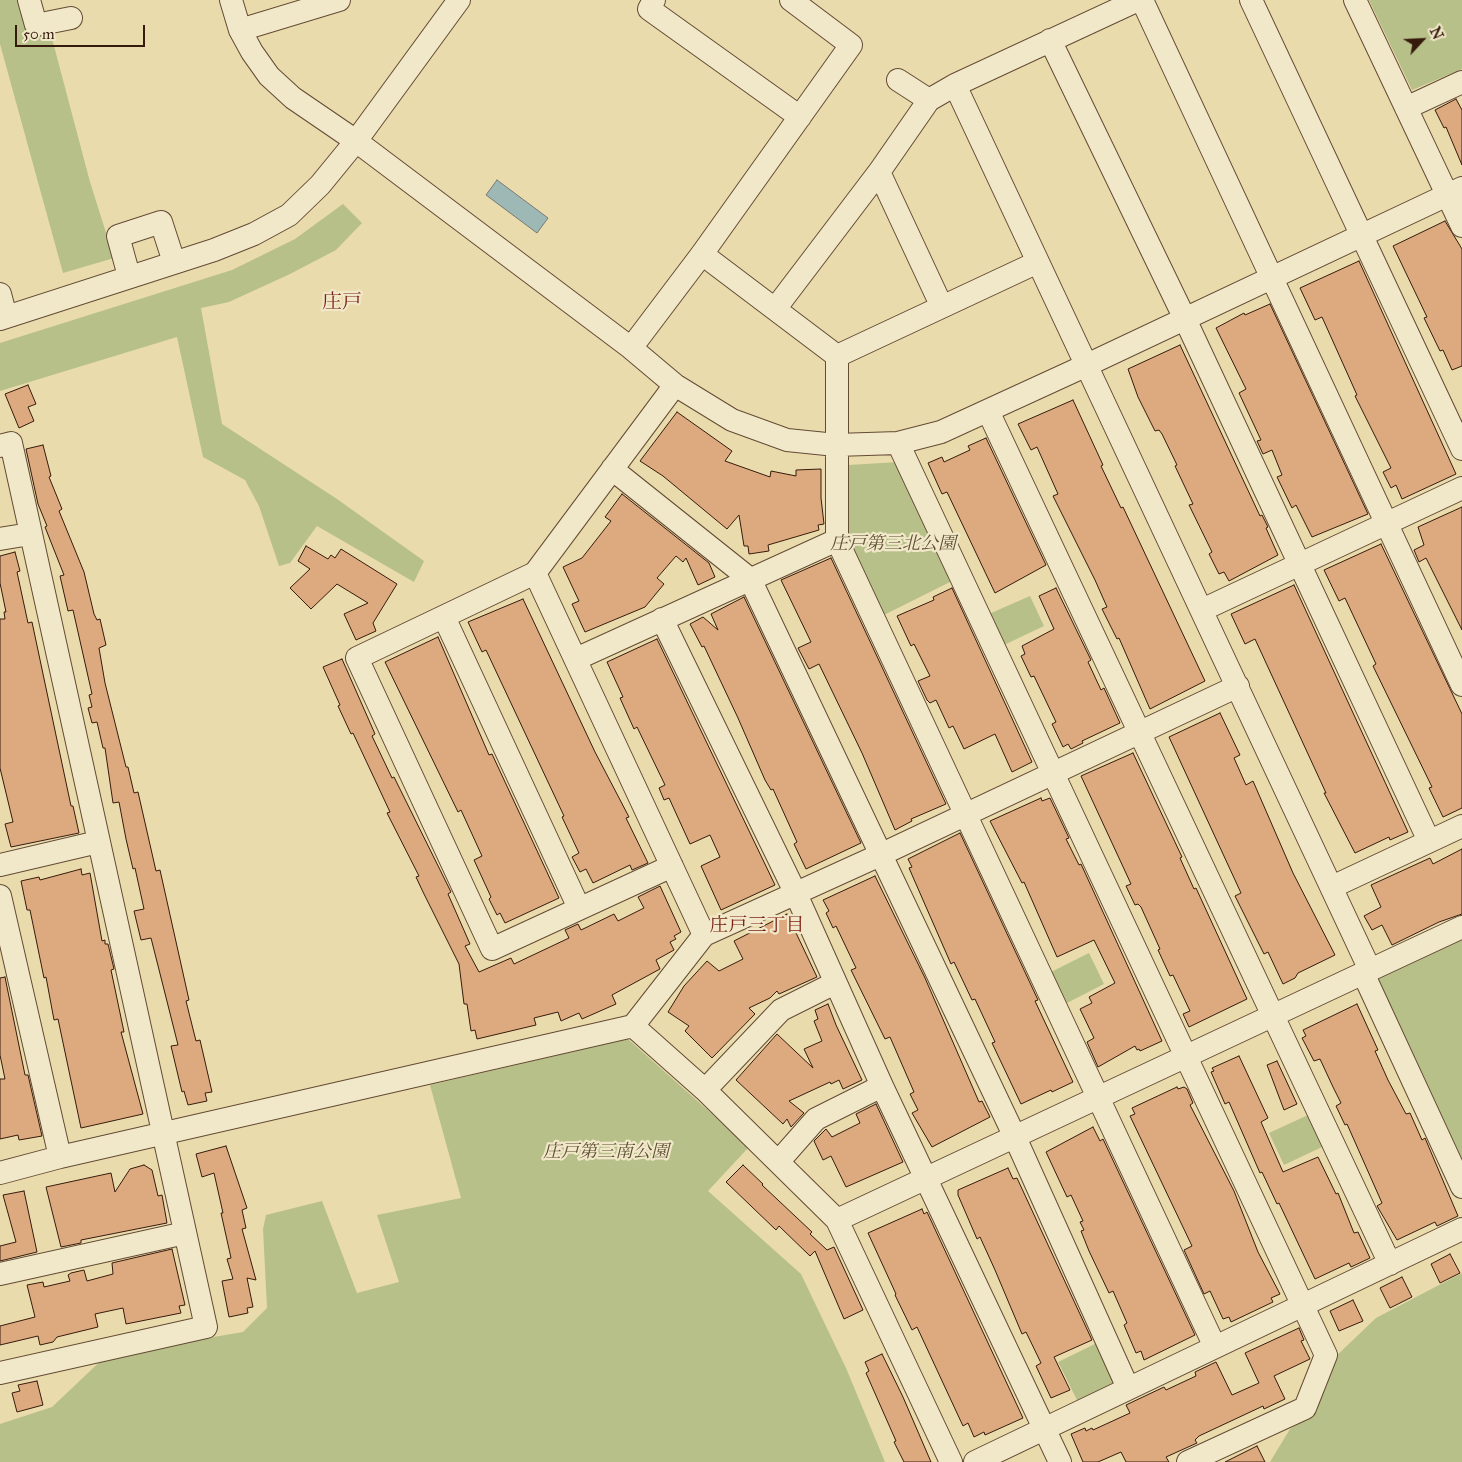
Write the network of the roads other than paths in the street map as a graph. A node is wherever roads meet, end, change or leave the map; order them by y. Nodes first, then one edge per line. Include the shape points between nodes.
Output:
1 (29, 0) edge
2 (231, 0) edge
3 (339, 0) edge
4 (460, 0) edge
5 (791, 0) edge
6 (1138, 0) edge
7 (1142, 0) edge
8 (1251, 0) edge
9 (1355, 0) edge
10 (646, 3) edge
11 (70, 18) dead end
12 (240, 30) junction
13 (1050, 40) junction
14 (898, 80) dead end
15 (1462, 82) edge
16 (955, 85) junction
17 (929, 100) junction
18 (1406, 108) junction
19 (800, 118) junction
20 (356, 142) junction
21 (879, 172) junction
22 (1455, 191) edge
23 (1462, 226) edge
24 (1362, 235) junction
25 (702, 254) junction
26 (174, 262) junction
27 (1038, 262) junction
28 (129, 276) junction
29 (1271, 279) junction
30 (0, 294) edge
31 (942, 307) junction
32 (775, 310) junction
33 (3, 318) edge
34 (1185, 319) junction
35 (631, 348) junction
36 (837, 356) junction
37 (1086, 366) junction
38 (675, 385) junction
39 (988, 411) junction
40 (898, 443) junction
41 (836, 445) junction
42 (0, 446) edge
43 (1462, 449) edge
44 (612, 468) junction
45 (1462, 488) edge
46 (1386, 522) junction
47 (30, 534) junction
48 (0, 540) edge
49 (837, 540) junction
50 (1299, 564) junction
51 (535, 573) junction
52 (750, 579) junction
53 (1202, 610) junction
54 (444, 617) junction
55 (662, 619) junction
56 (576, 659) junction
57 (1462, 685) edge
58 (1238, 686) junction
59 (1139, 732) junction
60 (1052, 772) junction
61 (966, 813) junction
62 (1462, 826) edge
63 (1429, 841) junction
64 (98, 842) junction
65 (880, 855) junction
66 (0, 865) edge
67 (672, 866) junction
68 (1332, 887) junction
69 (796, 894) junction
70 (0, 896) edge
71 (579, 908) junction
72 (1462, 927) edge
73 (704, 935) junction
74 (1367, 972) junction
75 (835, 983) junction
76 (1273, 1016) junction
77 (633, 1026) junction
78 (1186, 1057) junction
79 (882, 1086) junction
80 (705, 1090) junction
81 (1097, 1097) junction
82 (163, 1135) junction
83 (1014, 1135) junction
84 (60, 1157) junction
85 (779, 1161) junction
86 (0, 1173) edge
87 (926, 1177) junction
88 (1462, 1188) edge
89 (837, 1220) junction
90 (1462, 1229) edge
91 (185, 1234) junction
92 (1390, 1264) junction
93 (0, 1274) edge
94 (1303, 1306) junction
95 (1215, 1347) junction
96 (0, 1373) edge
97 (1128, 1388) junction
98 (1043, 1428) junction
99 (950, 1462) edge
100 (975, 1462) edge
101 (1060, 1462) edge
102 (1188, 1462) edge

1 - 11 street via 36,25
2 - 12 street
3 - 12 street
4 - 20 street
5 - 19 street via 851,45
6 - 13 street
7 - 29 street
8 - 24 street
9 - 18 street
10 - 19 street
12 - 20 street via 269,76 293,98
13 - 16 street
13 - 34 street
14 - 17 street
15 - 18 street
16 - 17 street
16 - 27 street
17 - 21 street
18 - 22 street
19 - 25 street
20 - 26 street via 320,185 289,215 254,234
20 - 35 street
21 - 31 street
21 - 32 street
22 - 23 street
22 - 24 street
24 - 29 street
24 - 43 street
25 - 32 street
25 - 35 street
26 - 28 street
26 - 28 street via 161,222 135,230 118,236
27 - 31 street
27 - 37 street
28 - 33 street
29 - 34 street
29 - 46 street
30 - 33 street
31 - 36 street
32 - 36 street
34 - 37 street
34 - 50 street
35 - 38 street
36 - 41 street
37 - 39 street
37 - 53 street
38 - 41 street via 732,420 788,440
38 - 44 street
39 - 40 street via 941,432
39 - 59 street
40 - 41 street
40 - 60 street
41 - 49 street
42 - 47 street via 10,444
44 - 51 street
44 - 52 street
45 - 46 street
46 - 50 street
46 - 57 street
47 - 48 street
47 - 64 street
49 - 52 street
49 - 61 street
50 - 53 street
50 - 63 street
51 - 54 street
51 - 56 street
52 - 55 street
52 - 65 street
53 - 58 street
54 - 71 street
54 - 71 street via 357,658 492,949
55 - 56 street
55 - 69 street
56 - 67 street
58 - 59 street
58 - 68 street
59 - 60 street
59 - 76 street
60 - 61 street
60 - 78 street
61 - 65 street
61 - 81 street
62 - 63 street
63 - 68 street
64 - 66 street
64 - 82 street
65 - 69 street
65 - 83 street
67 - 71 street
67 - 73 street
68 - 74 street
69 - 73 street
69 - 75 street
70 - 84 street
72 - 74 street
73 - 77 street
74 - 76 street
74 - 88 street
75 - 79 street
75 - 80 street via 781,1010
76 - 78 street
76 - 92 street
77 - 80 street
77 - 82 street
78 - 81 street
78 - 94 street
79 - 85 street via 816,1119
79 - 87 street
80 - 85 street
81 - 83 street
81 - 95 street
82 - 84 street
82 - 91 street
83 - 87 street
83 - 97 street
84 - 86 street
85 - 89 street
87 - 89 street
87 - 98 street
89 - 99 street
90 - 92 street
91 - 93 street
91 - 96 street via 206,1327
92 - 94 street
94 - 95 street
94 - 102 street via 1326,1355 1305,1408
95 - 97 street
97 - 98 street
98 - 100 street
98 - 101 street

